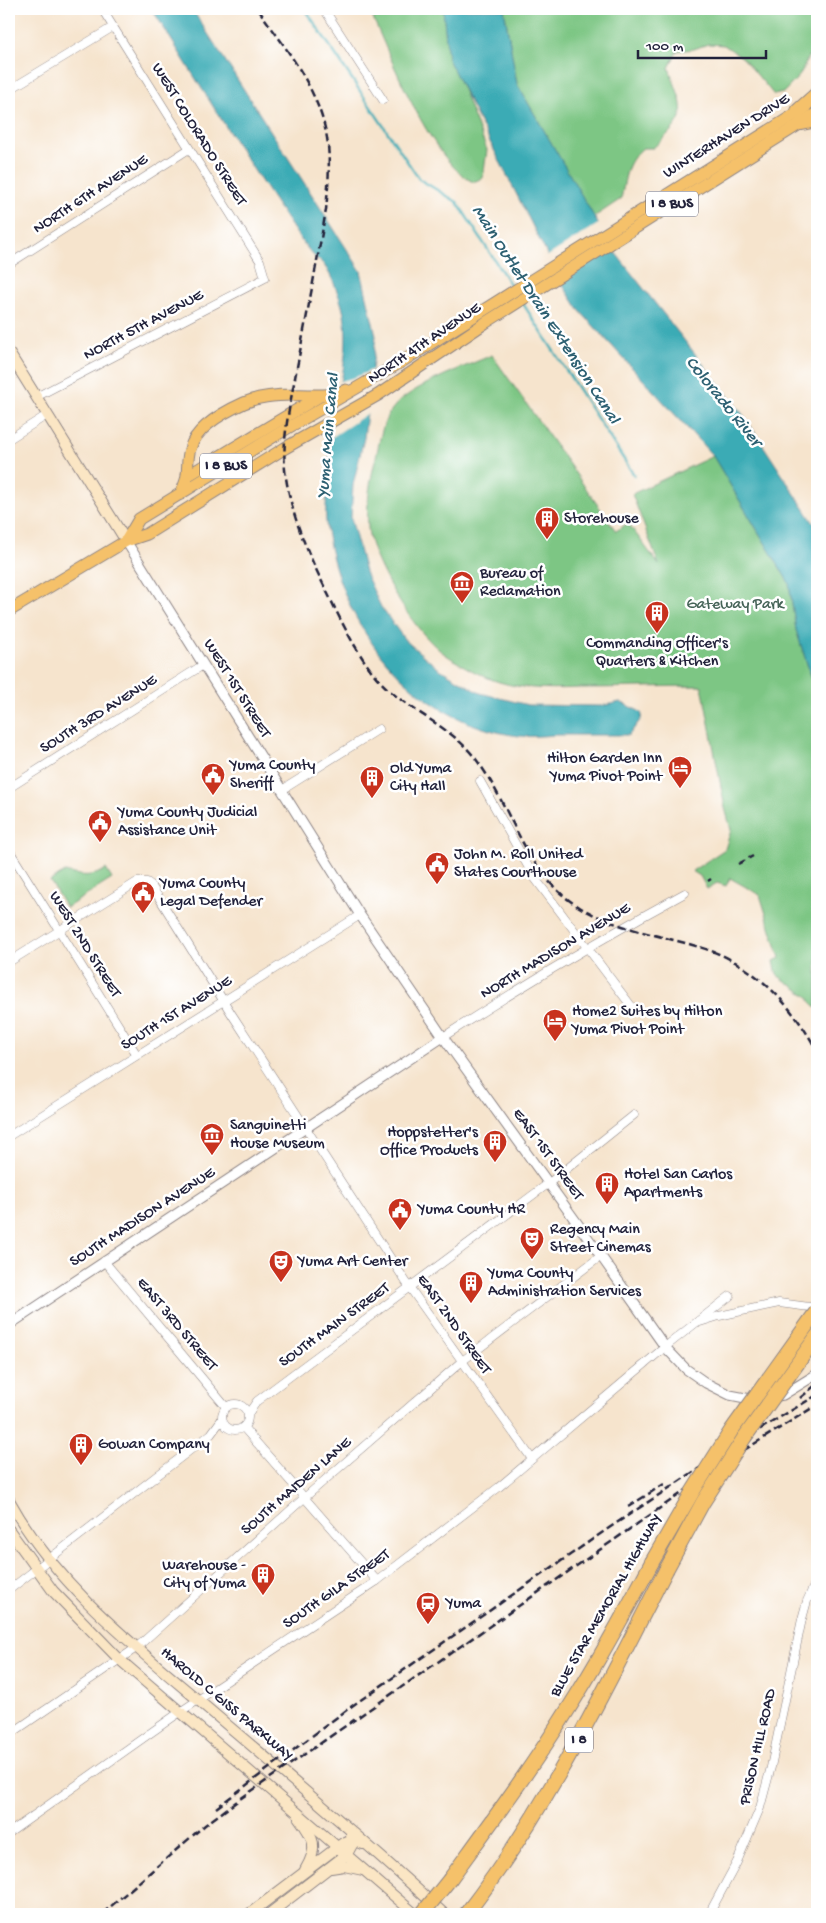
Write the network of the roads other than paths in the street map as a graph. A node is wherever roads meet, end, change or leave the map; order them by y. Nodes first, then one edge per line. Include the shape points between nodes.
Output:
1 (102, 9) edge
2 (324, 9) edge
3 (114, 27) junction
4 (9, 90) edge
5 (817, 94) edge
6 (383, 100) dead end
7 (817, 100) edge
8 (817, 113) edge
9 (800, 117) junction
10 (817, 120) edge
11 (756, 145) junction
12 (189, 149) junction
13 (579, 249) joint
14 (585, 259) joint
15 (9, 264) edge
16 (265, 278) joint
17 (9, 353) edge
18 (322, 395) junction
19 (36, 397) junction
20 (338, 397) junction
21 (47, 415) junction
22 (9, 439) edge
23 (187, 476) junction
24 (181, 494) junction
25 (126, 541) junction
26 (9, 611) edge
27 (203, 664) junction
28 (379, 729) dead end
29 (480, 781) dead end
30 (9, 788) edge
31 (282, 790) junction
32 (9, 850) edge
33 (684, 893) dead end
34 (360, 915) junction
35 (59, 931) junction
36 (587, 947) junction
37 (9, 962) edge
38 (223, 1000) junction
39 (635, 1011) dead end
40 (443, 1037) junction
41 (137, 1055) junction
42 (634, 1115) dead end
43 (307, 1129) junction
44 (9, 1136) edge
45 (549, 1183) junction
46 (601, 1256) junction
47 (104, 1261) junction
48 (410, 1288) junction
49 (730, 1296) dead end
50 (817, 1310) edge
51 (695, 1324) junction
52 (9, 1325) edge
53 (817, 1336) edge
54 (664, 1347) junction
55 (461, 1362) junction
56 (817, 1374) edge
57 (257, 1401) junction
58 (239, 1404) junction
59 (226, 1407) junction
60 (248, 1414) junction
61 (222, 1419) junction
62 (243, 1427) junction
63 (229, 1428) junction
64 (211, 1434) junction
65 (532, 1459) junction
66 (303, 1498) junction
67 (9, 1500) edge
68 (9, 1530) edge
69 (49, 1559) junction
70 (36, 1569) junction
71 (817, 1579) edge
72 (377, 1582) junction
73 (9, 1590) edge
74 (136, 1648) junction
75 (119, 1659) junction
76 (198, 1700) junction
77 (180, 1712) junction
78 (9, 1735) edge
79 (290, 1805) junction
80 (348, 1829) junction
81 (9, 1833) edge
82 (352, 1841) junction
83 (339, 1846) junction
84 (369, 1847) junction
85 (347, 1854) junction
86 (330, 1868) junction
87 (367, 1872) junction
88 (303, 1874) junction
89 (249, 1914) edge
90 (269, 1914) edge
91 (415, 1914) edge
92 (422, 1914) edge
93 (444, 1914) edge
94 (466, 1914) edge
95 (709, 1914) edge

1 - 3 street, WEST COLORADO STREET
2 - 6 street
3 - 4 street
3 - 12 street, WEST COLORADO STREET
5 - 9 highway
7 - 9 main road, WINTERHAVEN DRIVE / I 8 BUS
8 - 9 main road, WINTERHAVEN DRIVE / I 8 BUS
9 - 10 highway
9 - 11 main road, WINTERHAVEN DRIVE / I 8 BUS
11 - 13 main road, WINTERHAVEN DRIVE / I 8 BUS
11 - 14 main road, WINTERHAVEN DRIVE / I 8 BUS
12 - 15 street, NORTH 6TH AVENUE
12 - 16 street, WEST COLORADO STREET via 260,262
13 - 20 main road, NORTH 4TH AVENUE / I 8 BUS
14 - 25 main road, NORTH 4TH AVENUE / I 8 BUS via 378,395 147,534
16 - 19 street, NORTH 5TH AVENUE
17 - 19 main road, WEST 1ST STREET
18 - 20 main road
18 - 23 main road
18 - 23 main road via 255,400 223,415 195,436
19 - 21 main road, WEST 1ST STREET
20 - 24 main road, NORTH 4TH AVENUE / I 8 BUS
21 - 22 street
21 - 25 main road, WEST 1ST STREET
23 - 24 main road
24 - 25 main road, NORTH 4TH AVENUE / I 8 BUS via 139,519
25 - 26 main road, I 8 BUS
25 - 27 street, WEST 1ST STREET
27 - 30 street, SOUTH 3RD AVENUE
27 - 31 street, WEST 1ST STREET
28 - 31 street
29 - 36 street via 534,877
31 - 34 street, WEST 1ST STREET
32 - 35 street, WEST 2ND STREET
33 - 36 street, NORTH MADISON AVENUE
34 - 38 street, SOUTH 1ST AVENUE
34 - 40 street, WEST 1ST STREET
35 - 37 street
35 - 38 street via 137,882 147,882
35 - 41 street, WEST 2ND STREET
36 - 39 street
36 - 40 street, NORTH MADISON AVENUE
38 - 41 street, SOUTH 1ST AVENUE
38 - 43 street
40 - 43 street, SOUTH MADISON AVENUE
40 - 45 street, EAST 1ST STREET
41 - 44 street, SOUTH 1ST AVENUE
42 - 45 street, SOUTH MAIN STREET
43 - 47 street, SOUTH MADISON AVENUE
43 - 48 street, EAST 2ND STREET
45 - 46 street, EAST 1ST STREET
45 - 48 street, SOUTH MAIN STREET
46 - 54 street, EAST 1ST STREET
46 - 55 street, SOUTH MAIDEN LANE
47 - 52 street, SOUTH MADISON AVENUE
47 - 59 street, EAST 3RD STREET
48 - 55 street, EAST 2ND STREET
48 - 57 street, SOUTH MAIN STREET
49 - 51 street, SOUTH GILA STREET
50 - 51 street via 779,1303
50 - 92 highway, BLUE STAR MEMORIAL HIGHWAY / I 8, bridge via 731,1431 693,1491 567,1711 513,1792
51 - 54 street, SOUTH GILA STREET
53 - 94 highway, BLUE STAR MEMORIAL HIGHWAY / I 8, bridge via 703,1502 561,1772 517,1843
54 - 56 street, EAST 1ST STREET via 686,1369 712,1387 735,1397 759,1400 783,1395
54 - 65 street, SOUTH GILA STREET
55 - 65 street, EAST 2ND STREET
55 - 66 street, SOUTH MAIDEN LANE
57 - 58 street, SOUTH MAIN STREET
57 - 60 street, SOUTH MAIN STREET
58 - 59 street
58 - 60 street
59 - 61 street
60 - 62 street via 248,1421
61 - 63 street
61 - 64 street
62 - 63 street
62 - 66 street
63 - 64 street
64 - 69 street
65 - 72 street, SOUTH GILA STREET
66 - 72 street
66 - 74 street, SOUTH MAIDEN LANE
67 - 69 main road, HAROLD C GISS PARKWAY
68 - 70 main road, HAROLD C GISS PARKWAY
69 - 70 street
69 - 74 main road, HAROLD C GISS PARKWAY via 103,1618
70 - 73 street
70 - 75 main road, HAROLD C GISS PARKWAY
71 - 95 street, PRISON HILL ROAD via 802,1619 760,1808 737,1862
72 - 76 street, SOUTH GILA STREET
74 - 75 street, SOUTH MAIDEN LANE
74 - 76 main road, HAROLD C GISS PARKWAY
75 - 77 main road, HAROLD C GISS PARKWAY
75 - 78 street, SOUTH MAIDEN LANE
76 - 77 street, SOUTH GILA STREET
76 - 80 main road, HAROLD C GISS PARKWAY
77 - 79 main road, HAROLD C GISS PARKWAY
77 - 81 street, SOUTH GILA STREET
79 - 83 main road, HAROLD C GISS PARKWAY
79 - 88 main road via 313,1840 311,1861
80 - 82 main road
80 - 84 main road, HAROLD C GISS PARKWAY
82 - 83 main road
82 - 84 main road
82 - 85 main road
83 - 85 main road, HAROLD C GISS PARKWAY
83 - 88 main road
84 - 93 main road, HAROLD C GISS PARKWAY
85 - 86 main road
85 - 87 main road, HAROLD C GISS PARKWAY
86 - 87 main road via 344,1866
86 - 90 main road
87 - 91 main road, HAROLD C GISS PARKWAY
88 - 89 main road

